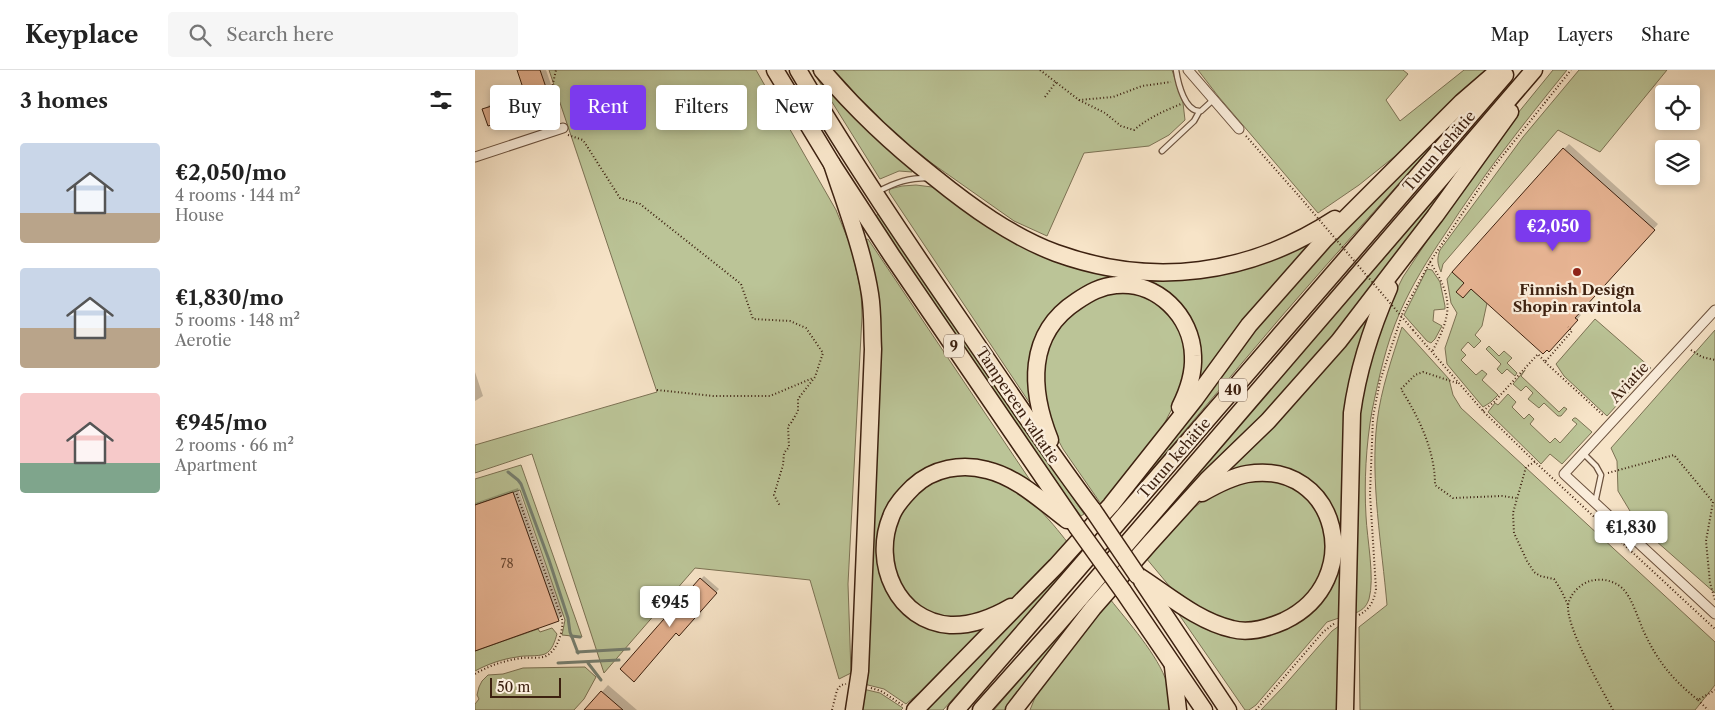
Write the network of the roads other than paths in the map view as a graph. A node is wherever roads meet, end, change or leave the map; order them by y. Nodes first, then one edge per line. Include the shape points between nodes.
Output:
1 (775, 70) edge
2 (798, 70) edge
3 (822, 70) edge
4 (1176, 70) edge
5 (1188, 70) edge
6 (1499, 70) edge
7 (1510, 70) edge
8 (1534, 70) edge
9 (1539, 70) edge
10 (1213, 100) junction
11 (1199, 112) junction
12 (563, 128) road end
13 (1239, 129) road end
14 (1162, 150) dead end
15 (475, 158) edge
16 (832, 164) junction
17 (935, 178) junction
18 (866, 199) junction
19 (1360, 203) junction
20 (1400, 262) junction
21 (1715, 310) edge
22 (1169, 432) junction
23 (1583, 454) junction
24 (1061, 468) junction
25 (1189, 501) junction
26 (1595, 504) junction
27 (1077, 527) junction
28 (1137, 575) junction
29 (1022, 601) junction
30 (1715, 614) edge
31 (1173, 662) junction
32 (1033, 686) junction
33 (910, 709) edge
34 (854, 710) edge
35 (956, 710) edge
36 (981, 710) edge
37 (1014, 710) edge
38 (1023, 710) edge
39 (1178, 710) edge
40 (1204, 710) edge
41 (1229, 710) edge
42 (1345, 710) edge

1 - 16 highway, Tampereen valtatie / 9
2 - 18 highway, Tampereen valtatie / 9 via 841,141
3 - 17 highway via 875,128
4 - 11 lane via 1187,102
5 - 10 street
6 - 19 highway
7 - 35 highway, Turun kehätie / 40
8 - 36 highway, Turun kehätie / 40
9 - 20 highway
10 - 11 lane
10 - 13 street
11 - 14 lane via 1195,121
12 - 15 street
16 - 18 highway, Tampereen valtatie / 9
16 - 34 highway via 866,271 873,339 860,671
17 - 18 lane via 897,182
17 - 19 highway via 992,220 1055,252 1120,269 1156,272 1206,270 1253,260 1317,231
18 - 24 highway, Tampereen valtatie / 9
18 - 27 highway, Tampereen valtatie / 9
19 - 22 highway via 1267,304
20 - 25 highway via 1302,385
20 - 42 highway via 1365,350 1352,413
21 - 23 street, Aviatie
22 - 24 highway via 1192,375 1193,356 1188,328 1168,302 1149,290 1122,284 1099,288 1069,306 1051,325 1037,359 1038,403
22 - 29 highway via 1111,505
23 - 26 lane via 1601,476
23 - 26 street, Aviatie via 1564,474
24 - 28 highway, Tampereen valtatie / 9, bridge
25 - 28 highway via 1225,480 1246,474 1275,474 1300,483 1320,503 1333,532 1334,555 1322,587 1307,605 1288,619 1260,629 1240,630 1202,618
25 - 32 highway via 1093,608
26 - 30 street
27 - 29 highway via 1017,484 997,473 973,467 947,469 930,475 900,502 891,515 884,562 891,584 909,607 936,622 961,625 981,621
27 - 31 highway, Tampereen valtatie / 9, bridge
28 - 41 highway, Tampereen valtatie / 9
29 - 33 highway
31 - 39 highway
31 - 40 highway, Tampereen valtatie / 9
32 - 37 highway
32 - 38 highway

